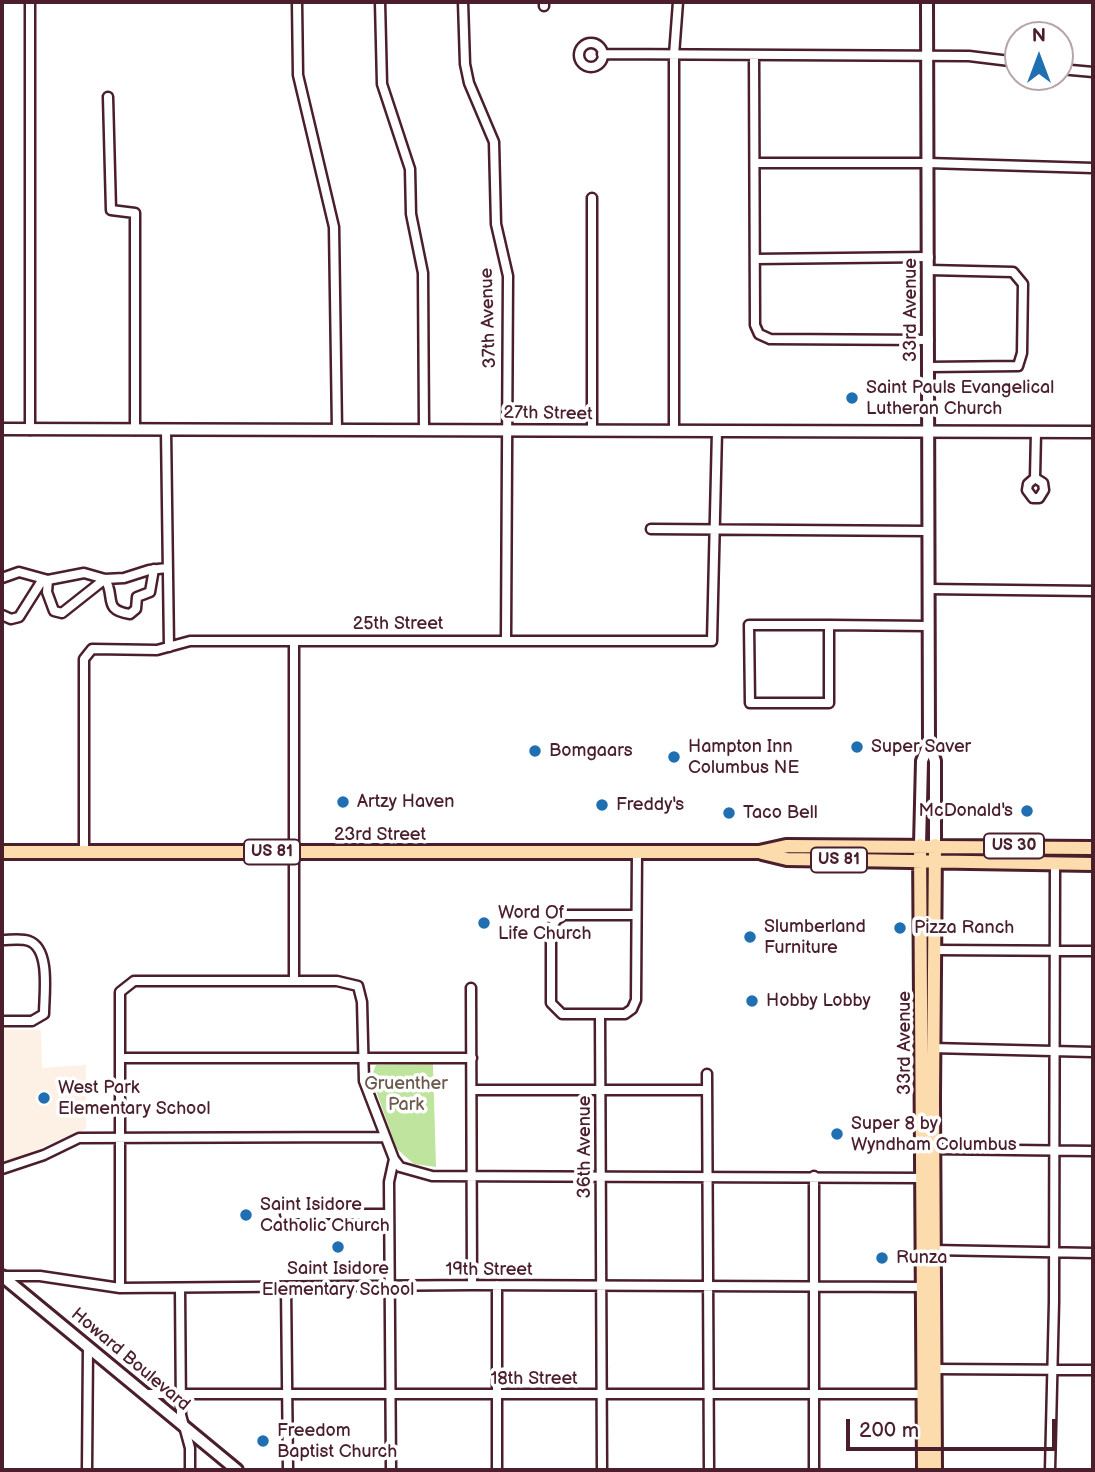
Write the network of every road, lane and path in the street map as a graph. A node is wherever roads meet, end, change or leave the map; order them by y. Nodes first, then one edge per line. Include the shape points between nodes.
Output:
1 (30, 2) edge
2 (297, 2) edge
3 (380, 2) edge
4 (463, 2) edge
5 (678, 2) edge
6 (927, 2) edge
7 (603, 54) dead end
8 (674, 55) junction
9 (754, 55) junction
10 (926, 55) junction
11 (1004, 60) edge
12 (1074, 70) edge
13 (1093, 72) edge
14 (108, 97) dead end
15 (756, 163) junction
16 (928, 163) junction
17 (1093, 168) edge
18 (592, 198) dead end
19 (929, 257) junction
20 (755, 259) junction
21 (929, 270) junction
22 (929, 340) junction
23 (929, 367) junction
24 (2, 429) edge
25 (424, 429) junction
26 (506, 429) junction
27 (30, 430) junction
28 (135, 430) junction
29 (166, 430) junction
30 (337, 430) junction
31 (592, 430) junction
32 (929, 430) junction
33 (674, 431) junction
34 (718, 431) junction
35 (1036, 432) junction
36 (1093, 432) edge
37 (1035, 478) dead end
38 (651, 529) dead end
39 (928, 531) junction
40 (714, 532) junction
41 (167, 568) junction
42 (154, 569) junction
43 (2, 578) edge
44 (105, 579) junction
45 (46, 580) junction
46 (928, 589) junction
47 (1093, 591) edge
48 (2, 615) edge
49 (829, 625) junction
50 (928, 626) junction
51 (506, 639) junction
52 (294, 641) junction
53 (169, 647) junction
54 (929, 743) junction
55 (920, 845) junction
56 (936, 845) junction
57 (1093, 848) edge
58 (2, 852) edge
59 (294, 852) junction
60 (637, 852) junction
61 (759, 852) junction
62 (84, 853) junction
63 (920, 861) junction
64 (936, 861) junction
65 (1055, 864) junction
66 (1093, 864) edge
67 (636, 915) junction
68 (2, 940) edge
69 (936, 950) junction
70 (1055, 950) junction
71 (1093, 951) edge
72 (294, 981) junction
73 (471, 988) dead end
74 (600, 1014) junction
75 (2, 1021) edge
76 (928, 1048) junction
77 (1054, 1051) junction
78 (1093, 1052) edge
79 (120, 1058) junction
80 (362, 1058) junction
81 (472, 1058) junction
82 (707, 1074) dead end
83 (472, 1090) junction
84 (707, 1090) junction
85 (601, 1091) junction
86 (383, 1137) junction
87 (120, 1138) junction
88 (934, 1149) junction
89 (1054, 1150) junction
90 (1093, 1151) edge
91 (394, 1159) junction
92 (2, 1169) edge
93 (601, 1175) junction
94 (707, 1175) junction
95 (472, 1176) junction
96 (814, 1176) junction
97 (923, 1178) junction
98 (285, 1214) dead end
99 (389, 1214) junction
100 (929, 1250) junction
101 (1054, 1251) junction
102 (1093, 1253) edge
103 (2, 1276) edge
104 (472, 1285) junction
105 (497, 1285) junction
106 (602, 1286) junction
107 (709, 1286) junction
108 (814, 1286) junction
109 (180, 1287) junction
110 (286, 1287) junction
111 (389, 1287) junction
112 (929, 1287) junction
113 (120, 1288) junction
114 (88, 1348) junction
115 (935, 1369) junction
116 (1053, 1370) junction
117 (1093, 1370) edge
118 (709, 1393) junction
119 (814, 1393) junction
120 (145, 1394) junction
121 (602, 1394) junction
122 (924, 1394) junction
123 (181, 1395) junction
124 (390, 1395) junction
125 (496, 1395) junction
126 (287, 1396) junction
127 (184, 1428) junction
128 (87, 1470) edge
129 (190, 1470) edge
130 (237, 1470) edge
131 (288, 1470) edge
132 (391, 1470) edge
133 (497, 1470) edge
134 (602, 1470) edge
135 (709, 1470) edge
136 (814, 1470) edge
137 (924, 1470) edge
138 (935, 1470) edge
139 (1051, 1470) edge

1 - 27 street
2 - 30 street via 298,75 334,227
3 - 25 street via 382,84 410,169 411,214 423,273
4 - 26 street, 37th Avenue via 465,64 494,142 496,224 508,276
5 - 8 street
6 - 10 main road, 33rd Avenue
7 - 8 street
8 - 9 street
8 - 33 street
9 - 10 street
9 - 15 street
10 - 11 street
10 - 16 main road, 33rd Avenue
12 - 13 street
14 - 28 street via 111,210 135,213
15 - 16 street
15 - 20 street
16 - 17 street
16 - 19 main road, 33rd Avenue
18 - 31 street
19 - 20 street
19 - 21 main road, 33rd Avenue
20 - 22 street via 758,334 770,339
21 - 22 main road, 33rd Avenue
21 - 23 street via 1013,272 1023,284 1023,353 1018,366
22 - 23 main road, 33rd Avenue
23 - 32 main road, 33rd Avenue
24 - 27 street, 27th Street
25 - 26 street, 27th Street
25 - 30 street, 27th Street
26 - 31 street, 27th Street
26 - 51 street, 37th Avenue
27 - 28 street, 27th Street
28 - 29 street, 27th Street
29 - 30 street, 27th Street
29 - 41 street
31 - 33 street, 27th Street
32 - 34 street, 27th Street
32 - 35 street, 27th Street
32 - 39 main road, 33rd Avenue
33 - 34 street, 27th Street
34 - 40 street
35 - 36 street, 27th Street
35 - 37 street
38 - 40 street
39 - 40 street
39 - 46 main road, 33rd Avenue
40 - 51 street, 25th Street via 712,641
41 - 42 street
41 - 53 street
42 - 44 street
42 - 44 street via 150,592 137,597 136,609 130,614 111,606
43 - 45 street via 19,572
44 - 45 street via 84,572
44 - 45 street via 62,612 54,611 49,603
45 - 48 street via 19,617 10,620
46 - 47 street
46 - 50 main road, 33rd Avenue
49 - 49 street via 749,625 750,703 829,703
49 - 50 street
50 - 54 main road, 33rd Avenue
51 - 52 street, 25th Street
52 - 53 street, 25th Street via 190,641
52 - 59 street
53 - 62 street, 25th Street via 87,652
54 - 55 main road, 33rd Avenue via 922,761
54 - 56 main road, 33rd Avenue via 935,761
55 - 56 highway, 23rd Street / US 30
55 - 61 highway, 23rd Street / US 81 via 786,846
55 - 63 highway, 33rd Avenue
56 - 57 highway, 23rd Street / US 30
56 - 64 highway, 33rd Avenue
58 - 62 highway, 23rd Street / US 81
59 - 60 highway, 23rd Street / US 81
59 - 62 highway, 23rd Street / US 81
59 - 72 street
60 - 61 highway, 23rd Street / US 81
60 - 67 street
61 - 63 highway, 23rd Street / US 81 via 787,859
63 - 64 highway, 23rd Street / US 81
63 - 76 highway, 33rd Avenue
64 - 65 highway, 23rd Street / US 30
64 - 69 highway, 33rd Avenue
65 - 66 highway, 23rd Street / US 30
65 - 70 street
67 - 74 street via 636,1000 625,1014
67 - 74 street via 564,915 551,929 551,1003 562,1014
68 - 75 street via 28,940 39,948 44,1014 32,1021
69 - 70 street
69 - 76 highway, 33rd Avenue
70 - 71 street
70 - 77 street
72 - 79 street via 131,982 120,992
72 - 80 street via 352,982 360,991
73 - 81 street
74 - 85 street, 36th Avenue
76 - 77 street
76 - 88 highway, 33rd Avenue
76 - 97 highway, 33rd Avenue
77 - 78 street
77 - 89 street
79 - 80 street
79 - 87 street
80 - 81 street
80 - 86 street via 364,1081
81 - 83 street
82 - 84 street
83 - 85 street
83 - 95 street
84 - 85 street
84 - 94 street
85 - 93 street, 36th Avenue
86 - 87 street
86 - 91 street
87 - 92 street via 79,1138
87 - 113 street
88 - 89 street
88 - 100 highway, 33rd Avenue
89 - 90 street
89 - 101 street
91 - 95 street via 400,1167 432,1176
91 - 99 street
93 - 94 street
93 - 95 street
93 - 106 street, 36th Avenue
94 - 96 street
94 - 107 street
95 - 104 street
96 - 97 street
96 - 108 street
97 - 100 highway, 33rd Avenue
98 - 99 street
99 - 111 street
100 - 101 street
100 - 112 highway, 33rd Avenue
101 - 102 street
101 - 116 street
103 - 113 street, 19th Street via 40,1276
103 - 114 main road, Howard Boulevard
104 - 105 street, 19th Street
104 - 111 street, 19th Street
105 - 106 street, 19th Street
105 - 125 street
106 - 107 street, 19th Street
106 - 121 street, 36th Avenue
107 - 108 street, 19th Street
107 - 118 street
108 - 112 street, 19th Street
108 - 119 street
109 - 110 street, 19th Street
109 - 113 street, 19th Street
109 - 123 street
110 - 111 street, 19th Street
110 - 126 street
111 - 124 street
112 - 115 highway, 33rd Avenue
112 - 122 highway, 33rd Avenue
114 - 120 main road, Howard Boulevard
114 - 128 street
115 - 116 street
115 - 138 highway, 33rd Avenue
116 - 117 street
116 - 139 street
118 - 119 street, 18th Street
118 - 121 street, 18th Street
118 - 135 street
119 - 122 street, 18th Street
119 - 136 street
120 - 123 street, 18th Street
120 - 127 main road, Howard Boulevard
121 - 125 street, 18th Street
121 - 134 street, 36th Avenue
122 - 137 highway, 33rd Avenue
123 - 126 street, 18th Street
123 - 127 street
124 - 125 street, 18th Street
124 - 126 street, 18th Street
124 - 132 street
125 - 133 street
126 - 131 street
127 - 129 street
127 - 130 main road, Howard Boulevard

